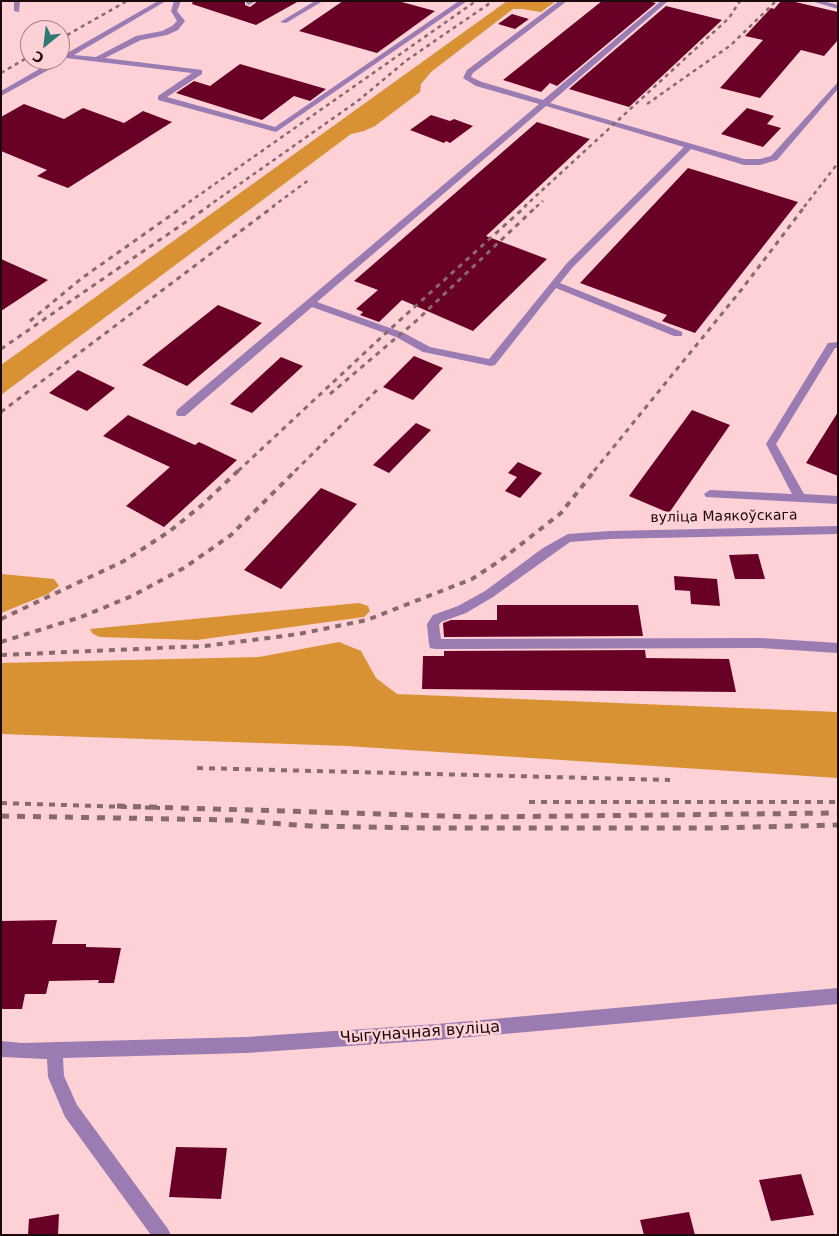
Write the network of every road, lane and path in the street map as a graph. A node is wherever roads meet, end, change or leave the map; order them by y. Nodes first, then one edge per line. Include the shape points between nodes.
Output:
1 (17, 1) edge
2 (163, 1) edge
3 (178, 1) edge
4 (320, 1) edge
5 (464, 1) edge
6 (564, 1) edge
7 (665, 1) edge
8 (814, 1) edge
9 (838, 7) edge
10 (17, 11) dead end
11 (284, 22) dead end
12 (70, 54) edge
13 (70, 59) edge
14 (98, 60) junction
15 (43, 70) edge
16 (838, 84) edge
17 (1, 94) edge
18 (544, 103) junction
19 (689, 146) junction
20 (554, 284) junction
21 (310, 304) junction
22 (678, 334) dead end
23 (838, 345) edge
24 (181, 413) dead end
25 (710, 494) dead end
26 (801, 499) junction
27 (838, 500) edge
28 (838, 530) edge
29 (838, 648) edge
30 (838, 996) edge
31 (813, 999) junction
32 (838, 1006) edge
33 (1, 1049) edge
34 (57, 1049) junction
35 (162, 1235) edge

1 - 10 street
2 - 12 street
3 - 14 street via 174,11 181,21 175,28 139,38
4 - 11 street
5 - 14 street via 276,130 161,98 199,72
6 - 18 street via 470,72 467,78
7 - 18 street
8 - 9 street
13 - 14 street
15 - 17 street
16 - 19 street via 774,158 744,162
18 - 19 street
18 - 21 street
19 - 20 street
20 - 21 street via 491,363 428,350 400,335
20 - 22 street
21 - 24 street
23 - 26 street via 832,345 771,444
25 - 26 street
26 - 27 street
28 - 29 street, вуліца Маякоўскага via 568,538 489,594 462,610 437,618 433,624 435,644 761,643
30 - 31 street, Чыгуначная вуліца
31 - 32 street
31 - 34 street, Чыгуначная вуліца via 438,1032 256,1044
33 - 34 street, Чыгуначная вуліца
34 - 35 street via 56,1077 71,1111

